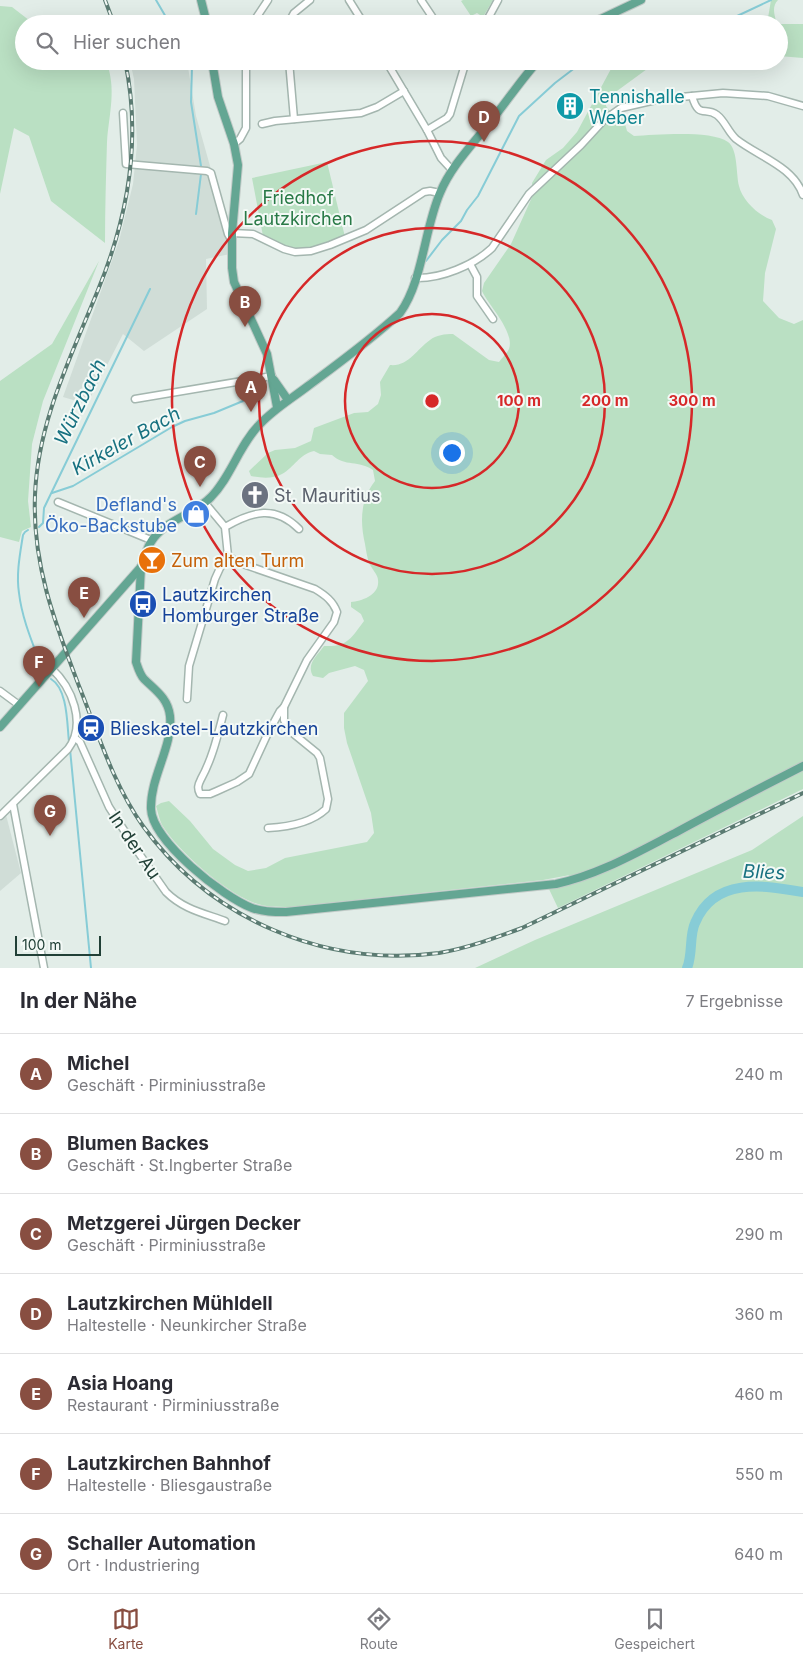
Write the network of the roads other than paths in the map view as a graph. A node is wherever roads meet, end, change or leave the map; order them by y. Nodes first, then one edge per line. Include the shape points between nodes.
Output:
1 (201, 0) edge
2 (310, 0) edge
3 (349, 0) edge
4 (421, 0) edge
5 (498, 0) edge
6 (641, 0) edge
7 (265, 1) edge
8 (205, 15) edge
9 (257, 15) edge
10 (293, 15) edge
11 (358, 15) edge
12 (431, 15) edge
13 (490, 15) edge
14 (609, 15) edge
15 (214, 70) edge
16 (246, 70) edge
17 (290, 70) edge
18 (391, 70) edge
19 (463, 70) edge
20 (531, 70) edge
21 (404, 91) junction
22 (692, 96) junction
23 (803, 106) edge
24 (123, 113) dead end
25 (294, 119) junction
26 (262, 124) dead end
27 (427, 130) junction
28 (234, 144) junction
29 (452, 170) junction
30 (440, 193) junction
31 (803, 195) edge
32 (232, 233) junction
33 (232, 241) junction
34 (470, 264) junction
35 (415, 278) junction
36 (493, 319) dead end
37 (272, 376) junction
38 (135, 399) dead end
39 (288, 400) junction
40 (277, 408) junction
41 (58, 502) dead end
42 (205, 502) junction
43 (225, 527) junction
44 (299, 529) dead end
45 (151, 540) junction
46 (228, 556) junction
47 (141, 567) junction
48 (123, 587) junction
49 (140, 595) junction
50 (51, 668) junction
51 (0, 691) edge
52 (187, 699) dead end
53 (19, 705) junction
54 (284, 707) junction
55 (223, 715) dead end
56 (0, 727) edge
57 (71, 743) junction
58 (803, 766) edge
59 (13, 804) junction
60 (0, 816) edge
61 (268, 828) dead end
62 (225, 921) dead end
63 (44, 968) edge

1 - 8 main road
2 - 10 street
3 - 11 street
4 - 12 street
5 - 13 street
6 - 14 main road
7 - 9 street
15 - 28 main road via 218,97
16 - 28 street via 246,128
17 - 25 street
18 - 21 street
19 - 27 street via 448,118
20 - 29 main road
21 - 25 street via 361,113
21 - 27 street
22 - 23 street via 756,94
22 - 31 street via 701,111 717,116 735,138 786,171
22 - 34 street via 652,100 621,108 604,120 522,202 492,248
24 - 33 street via 126,164 210,173
25 - 26 street
27 - 29 street via 441,158
28 - 32 main road via 238,164
29 - 30 main road
30 - 32 street via 424,192 366,230 311,251 294,252 253,234
30 - 35 main road
32 - 33 main road
33 - 37 main road via 234,282 263,344
34 - 35 street via 427,278
34 - 36 street via 477,277 477,296
35 - 39 main road via 400,313
37 - 38 street
37 - 39 main road
37 - 40 main road
39 - 40 main road
40 - 42 main road via 254,431 218,488
41 - 45 street
42 - 43 street
42 - 45 main road via 166,526
43 - 44 street via 240,519 269,512 287,518
43 - 46 street
45 - 47 main road
46 - 52 street via 215,579 191,658 187,673
46 - 54 street via 315,589 331,601 337,612 334,622 307,660
47 - 48 main road
47 - 49 main road
48 - 49 main road via 133,588
48 - 50 main road
49 - 58 main road via 136,662 142,677 162,696 170,711 168,738 151,808 154,821 161,834 188,863 214,885 251,908 286,912 573,880 605,868
50 - 53 main road
50 - 57 street via 61,678 74,705 77,721
51 - 53 street
53 - 56 main road
54 - 55 street via 249,774 217,792 200,794 198,788 211,759
54 - 61 street via 284,720 290,732 317,754 322,764 328,799 326,809 316,816 295,825
57 - 59 street
57 - 62 street, In der Au via 80,742 109,807 166,892 187,908
59 - 60 street
59 - 63 street

